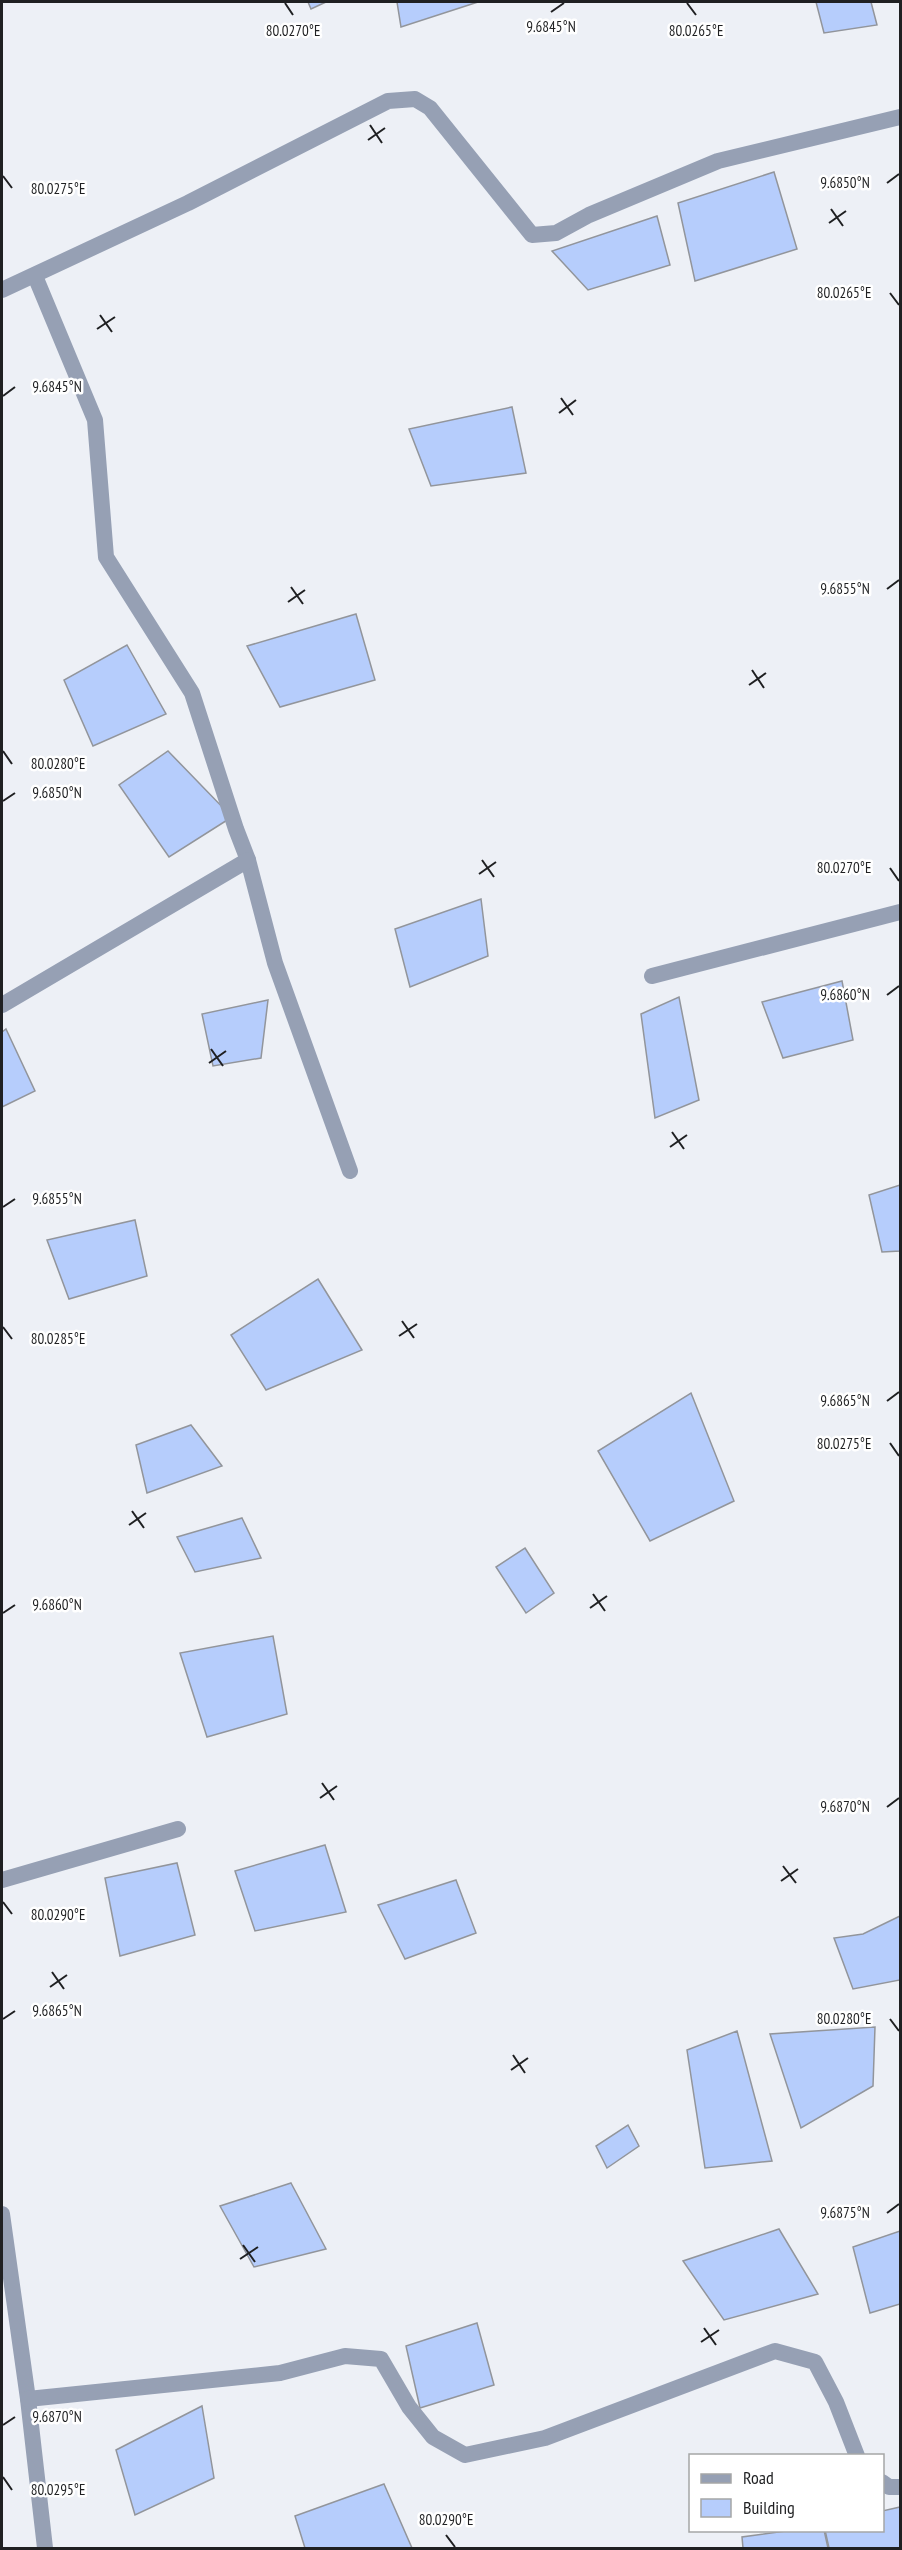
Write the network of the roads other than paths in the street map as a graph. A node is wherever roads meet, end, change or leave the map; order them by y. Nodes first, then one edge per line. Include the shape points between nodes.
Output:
1 (900, 117) edge
2 (35, 276) junction
3 (2, 290) edge
4 (248, 860) junction
5 (900, 912) edge
6 (652, 976) dead end
7 (2, 1005) edge
8 (350, 1171) dead end
9 (178, 1829) dead end
10 (2, 1880) edge
11 (2, 2214) edge
12 (28, 2399) junction
13 (856, 2454) edge
14 (884, 2483) edge
15 (900, 2487) edge
16 (45, 2548) edge

1 - 2 street via 718,161 589,215 556,233 532,235 430,108 415,99 388,101
2 - 3 street
2 - 4 street via 95,420 106,557 192,693
4 - 7 street
4 - 8 street via 275,963
5 - 6 street
9 - 10 street
11 - 12 street
12 - 13 street via 280,2373 345,2356 381,2359 409,2407 433,2437 465,2455 544,2438 776,2350 815,2362
12 - 16 street
14 - 15 street

